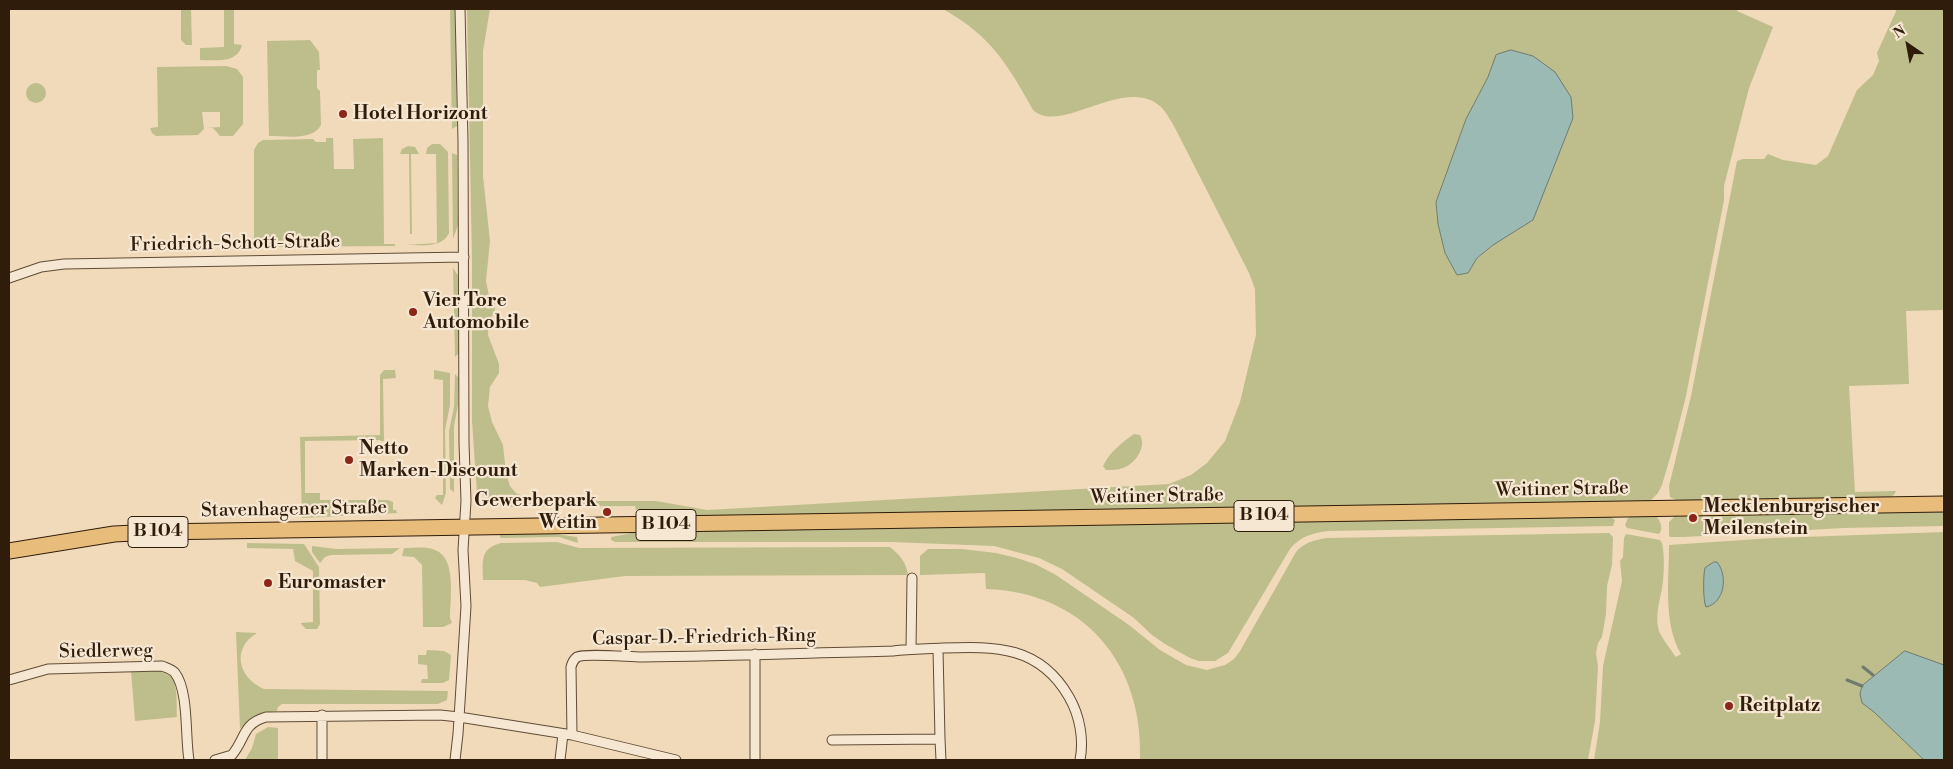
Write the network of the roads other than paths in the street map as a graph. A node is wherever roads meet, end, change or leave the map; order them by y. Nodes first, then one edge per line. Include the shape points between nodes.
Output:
1 (460, 9) edge
2 (464, 257) junction
3 (9, 278) edge
4 (1944, 504) edge
5 (464, 528) junction
6 (491, 528) joint
7 (9, 551) edge
8 (912, 578) dead end
9 (912, 649) junction
10 (938, 649) junction
11 (755, 654) junction
12 (9, 680) edge
13 (322, 715) junction
14 (459, 718) junction
15 (567, 734) junction
16 (940, 739) junction
17 (832, 740) dead end
18 (658, 758) edge
19 (189, 760) edge
20 (215, 760) edge
21 (322, 760) edge
22 (455, 760) edge
23 (560, 760) edge
24 (676, 760) edge
25 (756, 760) edge
26 (941, 760) edge
27 (1080, 760) edge

1 - 2 street
2 - 3 street, Friedrich-Schott-Straße via 64,264 42,267
2 - 5 street
4 - 6 main road, Weitiner Straße / B 104
5 - 6 main road, Stavenhagener Straße / B 104
5 - 7 main road, Stavenhagener Straße / B 104 via 114,534
5 - 14 street via 466,606
8 - 9 street
9 - 10 street, Caspar-D.-Friedrich-Ring
9 - 11 street, Caspar-D.-Friedrich-Ring
10 - 16 street
10 - 27 street, Caspar-D.-Friedrich-Ring via 997,648 1017,652 1051,673 1073,703 1082,739
11 - 15 street, Caspar-D.-Friedrich-Ring via 578,657 571,667
11 - 25 street
12 - 19 street, Siedlerweg via 48,669 162,666 171,669 180,683
13 - 14 street
13 - 20 street via 266,717 254,721 232,755
13 - 21 street
14 - 15 street
14 - 22 street
15 - 18 street
15 - 23 street
16 - 17 street
16 - 26 street
18 - 24 street

